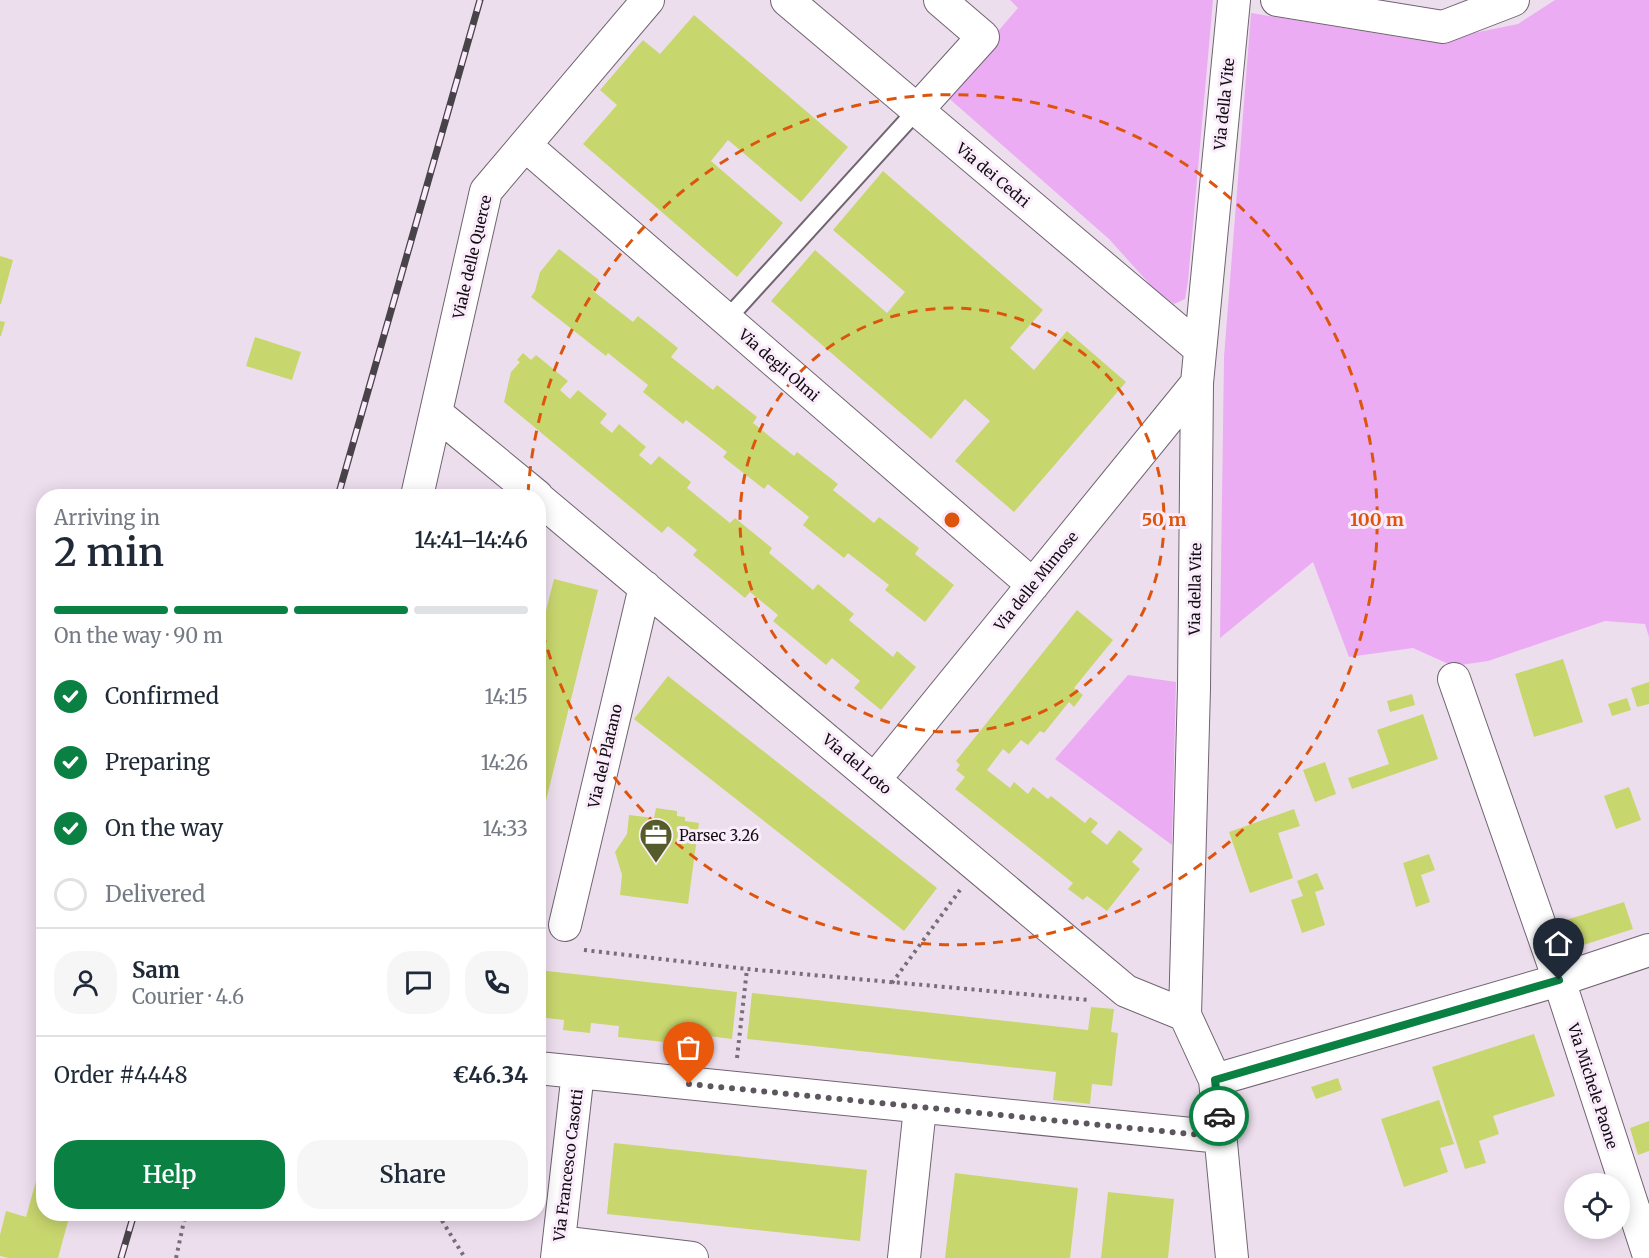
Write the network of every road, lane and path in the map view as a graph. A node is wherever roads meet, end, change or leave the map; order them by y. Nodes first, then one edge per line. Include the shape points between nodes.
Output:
1 (648, 0) edge
2 (939, 0) edge
3 (1234, 0) edge
4 (1277, 0) edge
5 (1513, 0) edge
6 (800, 4) edge
7 (917, 110) junction
8 (525, 145) junction
9 (726, 320) junction
10 (1200, 349) junction
11 (1197, 383) junction
12 (436, 413) junction
13 (419, 489) edge
14 (528, 489) edge
15 (546, 504) edge
16 (1033, 585) junction
17 (645, 587) junction
18 (1454, 679) dead end
19 (875, 779) junction
20 (978, 866) junction
21 (569, 937) joint
22 (1649, 950) edge
23 (747, 969) junction
24 (1559, 980) junction
25 (892, 982) junction
26 (1126, 991) junction
27 (1185, 1015) junction
28 (546, 1069) edge
29 (578, 1072) junction
30 (1215, 1080) junction
31 (734, 1088) junction
32 (920, 1108) junction
33 (1221, 1137) junction
34 (184, 1221) edge
35 (442, 1221) edge
36 (558, 1250) edge
37 (1229, 1251) edge
38 (1649, 1256) edge
39 (176, 1258) edge
40 (465, 1258) edge
41 (692, 1258) edge
42 (904, 1258) edge

1 - 8 street, Viale delle Querce
2 - 7 street via 983,37
3 - 10 street, Via della Vite
4 - 5 street via 1443,27
6 - 7 street, Via dei Cedri
7 - 9 lane
7 - 10 street, Via dei Cedri
8 - 9 street, Via degli Olmi
8 - 12 street, Viale delle Querce via 486,191
9 - 16 street, Via degli Olmi
10 - 11 street, Via della Vite
11 - 16 street, Via delle Mimose
11 - 27 street, Via della Vite
12 - 13 street, Viale delle Querce
12 - 14 street, Via del Loto
15 - 17 street, Via del Loto
16 - 19 street, Via delle Mimose
17 - 19 street, Via del Loto
17 - 21 street, Via del Platano
18 - 24 street, Via Michele Paone
19 - 20 street, Via del Loto
20 - 25 path
20 - 26 street, Via del Loto
21 - 23 path
22 - 24 street
23 - 25 path
23 - 31 path
24 - 30 street
24 - 38 street, Via Michele Paone
25 - 26 path via 1120,1003
26 - 27 street, Via del Loto
27 - 30 street, Via della Vite
28 - 29 street
29 - 31 street
29 - 36 street, Via Francesco Casotti
30 - 33 street, Via della Vite
31 - 32 street
32 - 33 street
32 - 42 street
33 - 37 street, Via della Vite
34 - 39 path
35 - 40 path
36 - 41 street

